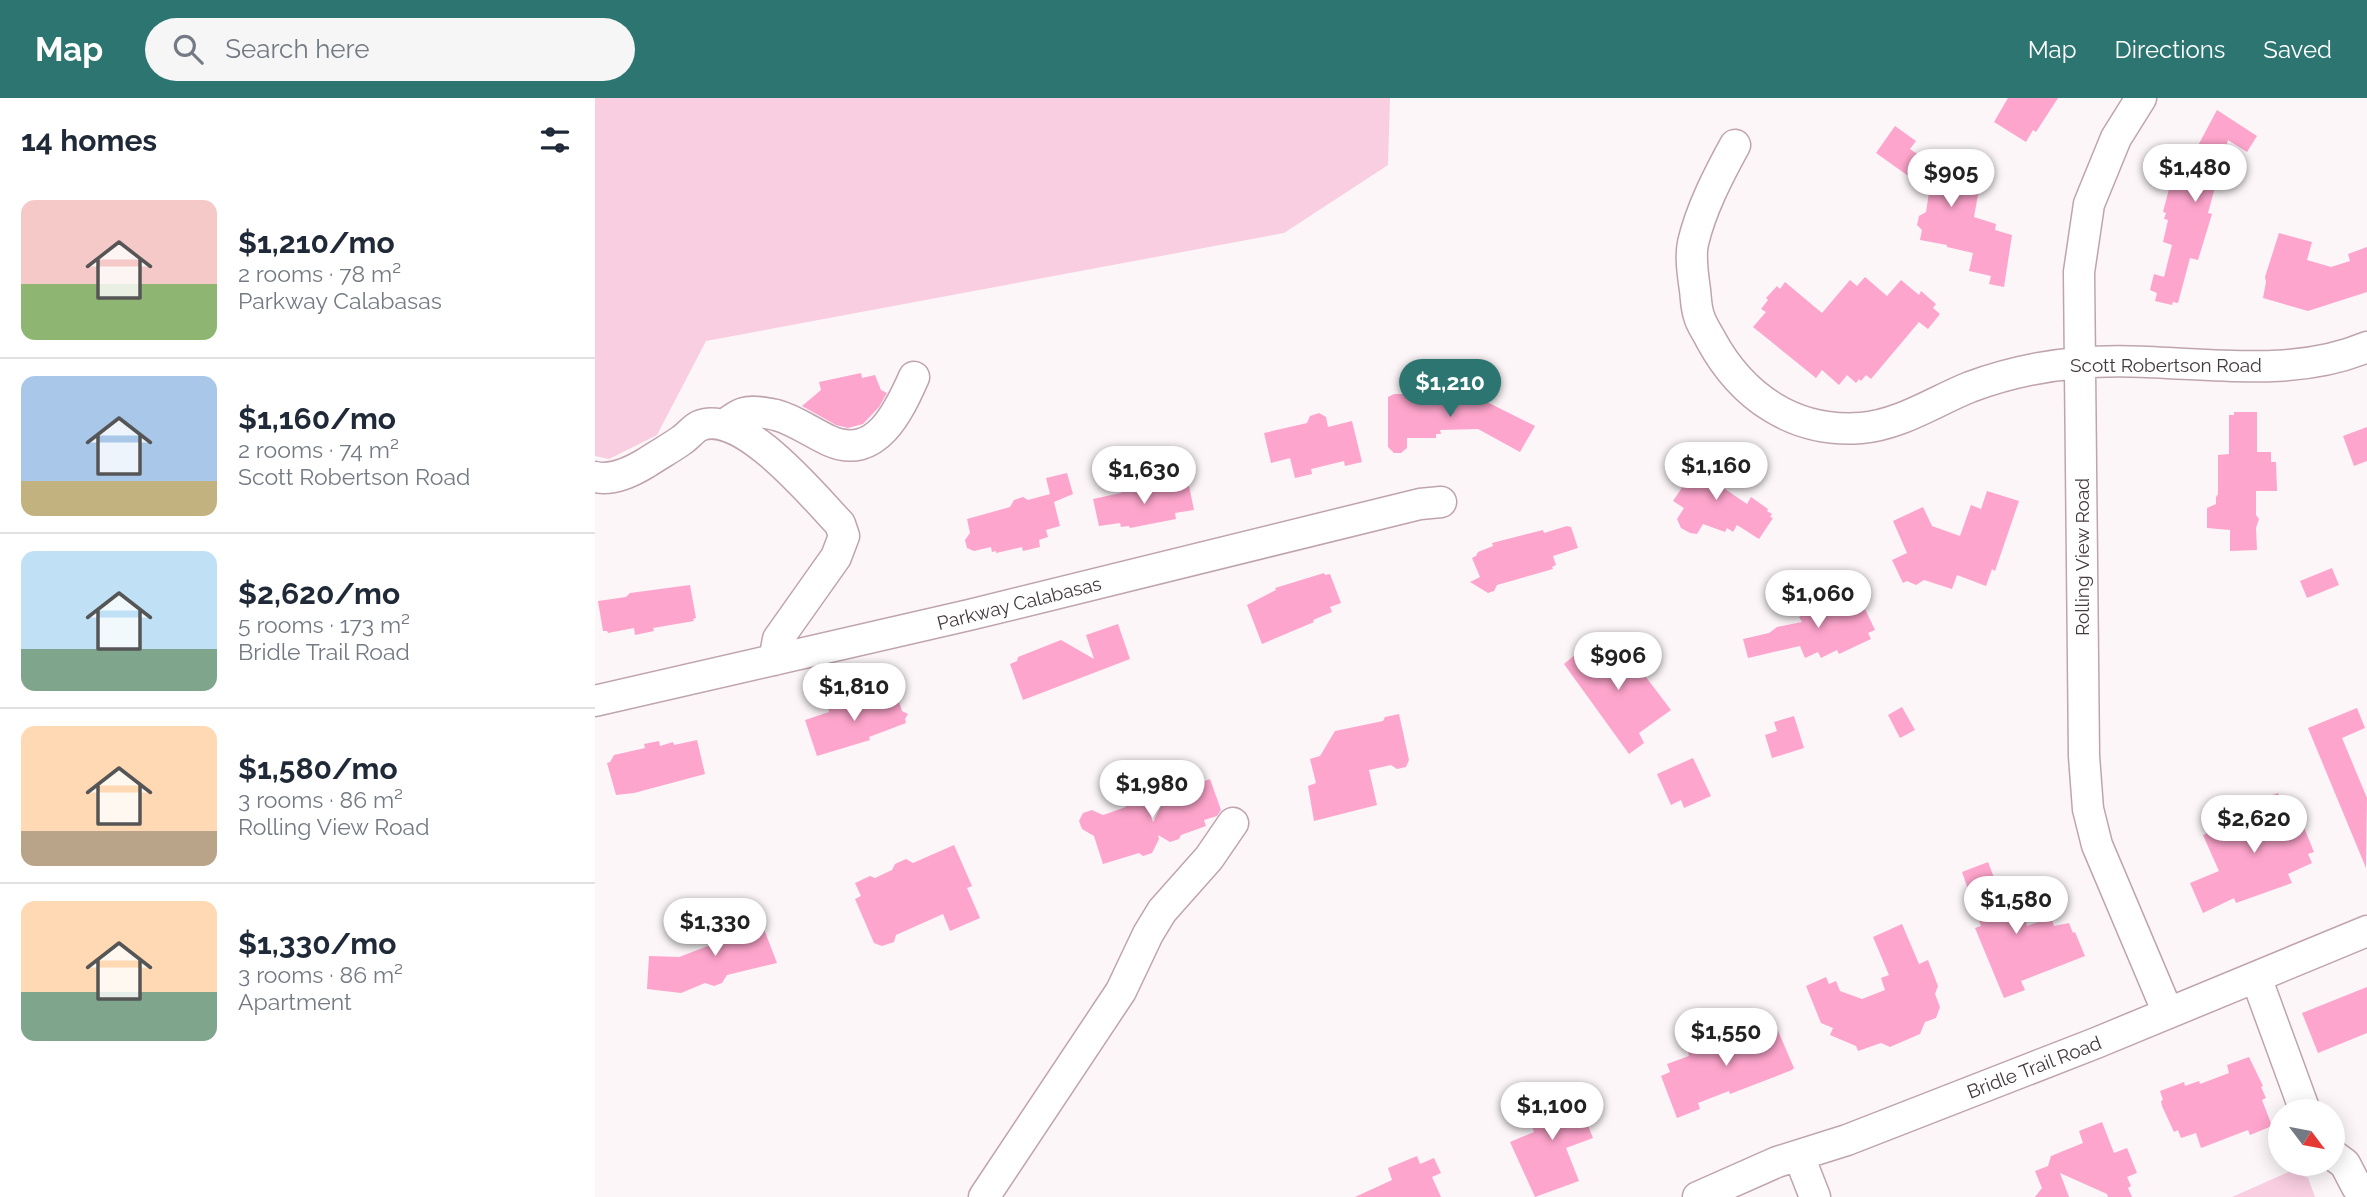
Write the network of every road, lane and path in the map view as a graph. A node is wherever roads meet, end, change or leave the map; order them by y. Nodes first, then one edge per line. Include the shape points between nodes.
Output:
1 (2141, 98) edge
2 (1735, 145) dead end
3 (2367, 347) edge
4 (2080, 362) junction
5 (914, 377) dead end
6 (725, 424) junction
7 (595, 477) edge
8 (1441, 502) dead end
9 (774, 660) junction
10 (595, 701) edge
11 (1233, 823) dead end
12 (2367, 931) edge
13 (2256, 977) junction
14 (2168, 1013) junction
15 (2301, 1099) edge
16 (1799, 1156) junction
17 (2345, 1164) edge
18 (2357, 1187) dead end
19 (984, 1197) edge
20 (1698, 1197) edge
21 (1815, 1197) edge

1 - 4 street, Rolling View Road via 2116,138 2089,204 2079,272
2 - 4 street, Scott Robertson Road via 1715,182 1692,244 1693,277 1699,317 1719,354 1742,385 1770,407 1829,429 1864,428 2024,369
3 - 4 street, Scott Robertson Road via 2347,356 2292,367
4 - 14 street, Rolling View Road via 2088,809 2097,845
5 - 6 street via 888,425 867,443 848,446 834,442 767,413 743,412
6 - 7 street via 700,425 629,474
6 - 9 street via 777,458 840,524 844,536 837,557 778,639
8 - 9 street, Parkway Calabasas
9 - 10 street, Parkway Calabasas
11 - 19 street via 1162,911 1121,991
12 - 13 street, Bridle Trail Road
13 - 14 street, Bridle Trail Road
13 - 15 street
14 - 16 street, Bridle Trail Road
16 - 20 street, Bridle Trail Road
16 - 21 street
17 - 18 street

